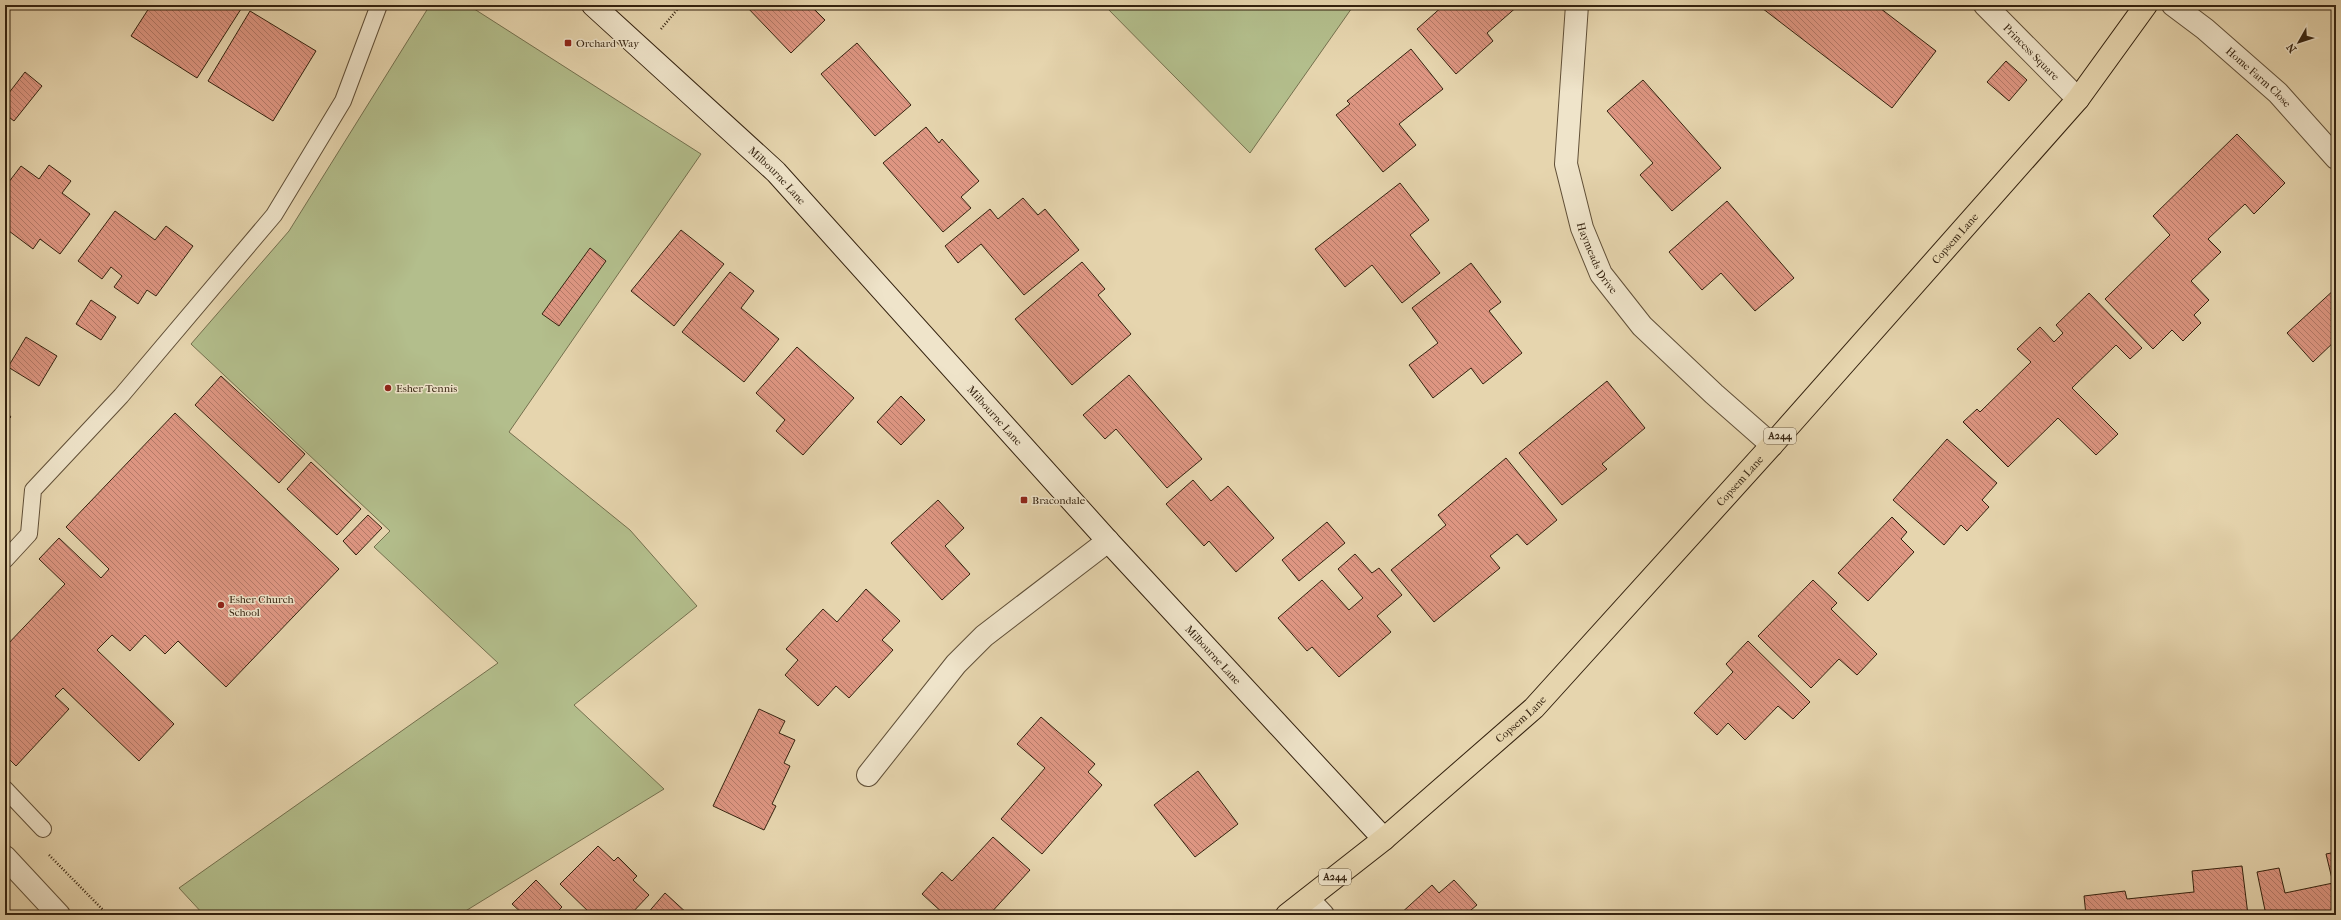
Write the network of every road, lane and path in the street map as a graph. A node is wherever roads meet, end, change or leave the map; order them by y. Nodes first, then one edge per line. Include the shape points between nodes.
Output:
1 (379, 5) edge
2 (593, 5) edge
3 (1577, 5) edge
4 (1985, 5) edge
5 (2146, 5) edge
6 (2174, 5) edge
7 (2078, 99) junction
8 (2336, 158) edge
9 (1772, 445) junction
10 (1108, 541) junction
11 (5, 560) edge
12 (868, 775) dead end
13 (5, 789) edge
14 (43, 829) dead end
15 (1384, 839) junction
16 (45, 851) dead end
17 (5, 857) edge
18 (1308, 899) junction
19 (59, 915) edge
20 (108, 915) edge
21 (1287, 915) edge
22 (1323, 915) edge

1 - 11 lane via 343,101 274,215 121,396 32,490 29,534
2 - 10 street, Milbourne Lane via 776,172
3 - 9 street, Haymeads Drive via 1566,164 1582,228 1601,274 1642,326
4 - 7 street, Princess Square
5 - 7 main road, Copsem Lane / A244
6 - 8 street, Home Farm Close via 2278,93
7 - 9 main road, Copsem Lane / A244
9 - 15 main road, Copsem Lane / A244 via 1534,708
10 - 12 street via 984,636 956,664
10 - 15 street, Milbourne Lane
13 - 14 lane
15 - 18 main road, A244
16 - 20 path
17 - 19 street
18 - 21 main road, A244
18 - 22 street

